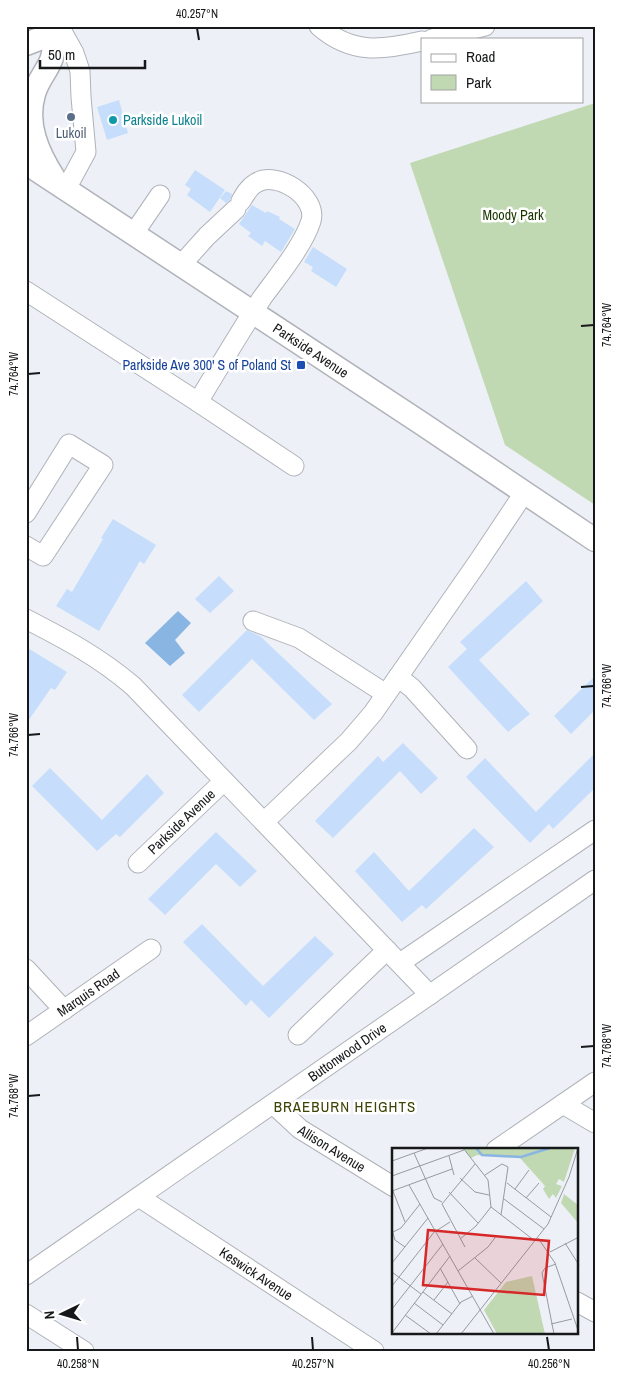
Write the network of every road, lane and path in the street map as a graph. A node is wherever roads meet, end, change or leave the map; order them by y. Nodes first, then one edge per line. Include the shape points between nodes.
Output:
1 (319, 26) edge
2 (484, 26) edge
3 (58, 29) edge
4 (436, 38) edge
5 (421, 41) edge
6 (26, 44) edge
7 (26, 56) edge
8 (26, 163) edge
9 (61, 186) junction
10 (160, 195) dead end
11 (134, 234) junction
12 (181, 265) junction
13 (26, 291) edge
14 (253, 312) junction
15 (198, 402) junction
16 (294, 466) dead end
17 (524, 492) junction
18 (26, 514) edge
19 (595, 540) edge
20 (26, 546) edge
21 (26, 619) edge
22 (253, 621) dead end
23 (398, 677) junction
24 (386, 694) junction
25 (467, 749) dead end
26 (224, 781) junction
27 (264, 822) junction
28 (595, 830) edge
29 (138, 863) dead end
30 (595, 880) edge
31 (152, 949) dead end
32 (394, 957) junction
33 (26, 969) edge
34 (430, 995) junction
35 (64, 1010) junction
36 (298, 1035) dead end
37 (26, 1036) edge
38 (595, 1082) edge
39 (273, 1104) junction
40 (563, 1104) junction
41 (595, 1123) edge
42 (499, 1148) edge
43 (392, 1186) edge
44 (139, 1197) junction
45 (26, 1275) edge
46 (578, 1303) edge
47 (595, 1312) edge
48 (26, 1314) edge
49 (84, 1351) edge
50 (374, 1351) edge

1 - 5 street via 327,34 358,47 392,48
2 - 4 street
3 - 6 main road
3 - 7 street
3 - 9 main road via 50,63 34,94 32,116 34,138 42,159
3 - 9 street via 74,53 80,71 86,152
8 - 9 main road, Parkside Avenue
9 - 11 main road, Parkside Avenue
10 - 11 street
11 - 12 main road, Parkside Avenue
12 - 14 main road, Parkside Avenue
12 - 14 street via 256,183 278,180 290,184 308,202 312,218 306,234
13 - 15 street
14 - 15 street
14 - 17 main road, Parkside Avenue
15 - 16 street
17 - 19 main road, Parkside Avenue
17 - 23 street
18 - 20 street via 69,444 104,465 43,556
21 - 26 street via 111,667
22 - 24 street via 299,638
23 - 24 street
23 - 25 street
24 - 27 street via 349,740
26 - 27 street
26 - 29 street, Parkside Avenue
27 - 32 street
28 - 32 street
30 - 34 street, Buttonwood Drive
31 - 35 street, Marquis Road
32 - 34 street
32 - 36 street
33 - 35 street
34 - 39 street, Buttonwood Drive
35 - 37 street, Marquis Road
38 - 40 street
39 - 43 street, Allison Avenue via 300,1129
39 - 44 street, Buttonwood Drive
40 - 41 street
40 - 42 street
44 - 45 street, Buttonwood Drive
44 - 50 street, Keswick Avenue
46 - 47 street
48 - 49 street

